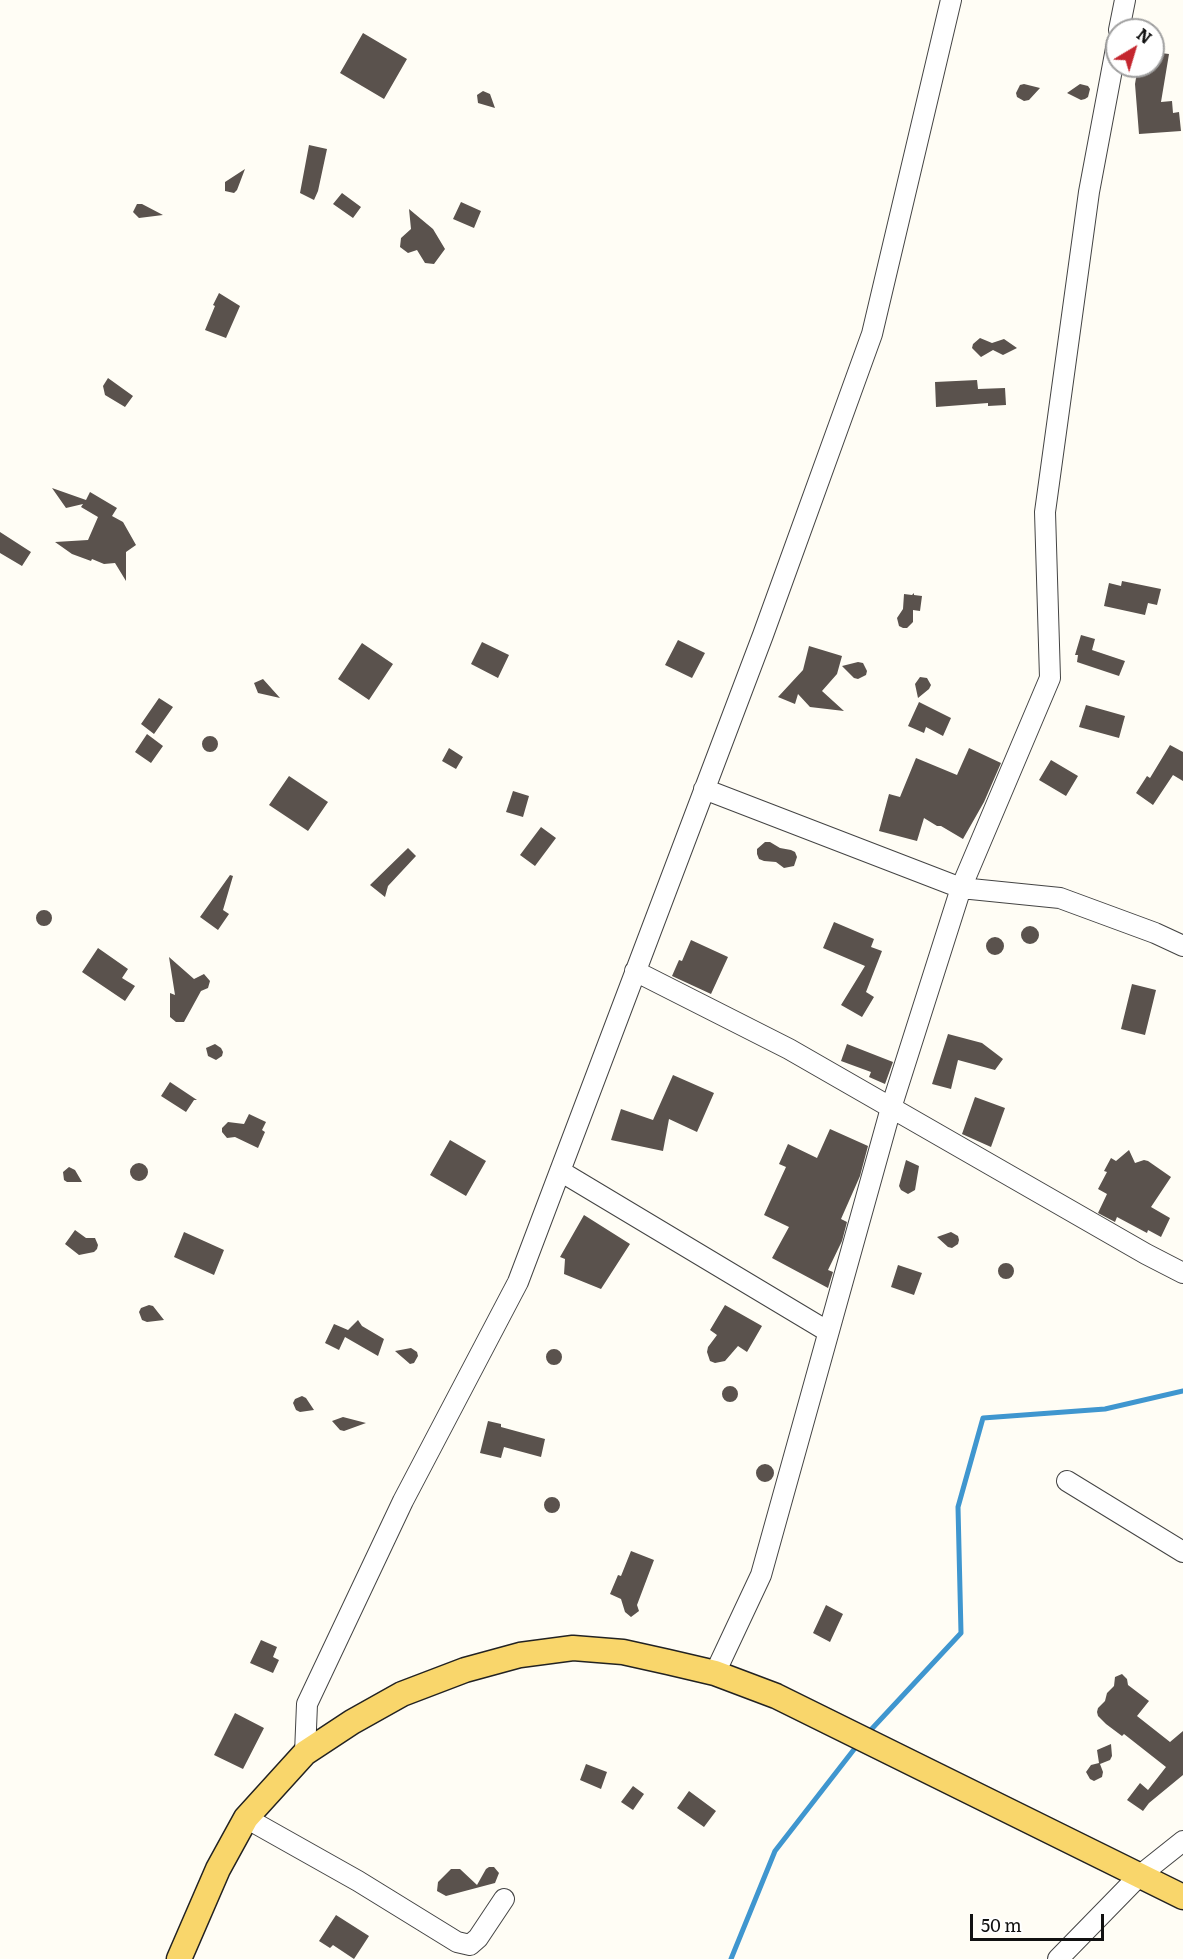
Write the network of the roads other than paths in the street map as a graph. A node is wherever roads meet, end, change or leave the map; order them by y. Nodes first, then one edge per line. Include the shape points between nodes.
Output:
1 (951, 0) edge
2 (1125, 0) edge
3 (1121, 18) edge
4 (1110, 78) edge
5 (704, 789) junction
6 (961, 888) junction
7 (1183, 946) edge
8 (635, 971) junction
9 (891, 1108) junction
10 (560, 1171) junction
11 (1183, 1273) edge
12 (827, 1331) junction
13 (1067, 1480) dead end
14 (1183, 1552) edge
15 (715, 1673) junction
16 (305, 1753) junction
17 (246, 1818) junction
18 (1183, 1841) edge
19 (1139, 1876) junction
20 (1183, 1897) edge
21 (504, 1899) dead end
22 (179, 1959) edge
23 (1058, 1959) edge

1 - 5 street via 872,334
2 - 3 street
4 - 6 street via 1089,192 1045,512 1050,678
5 - 6 street
5 - 8 street
6 - 7 street via 1060,898
6 - 9 street
8 - 9 street via 789,1049
8 - 10 street
9 - 11 street
9 - 12 street
10 - 12 street
10 - 16 street via 518,1282 403,1501 307,1704
12 - 15 street via 761,1575
13 - 14 street
15 - 16 main road via 623,1652 573,1648 520,1655 465,1670 402,1694
15 - 19 main road via 776,1696
16 - 17 main road
17 - 21 street via 457,1942 470,1945 478,1938
17 - 22 main road via 218,1869
18 - 19 street
19 - 20 main road
19 - 23 street

